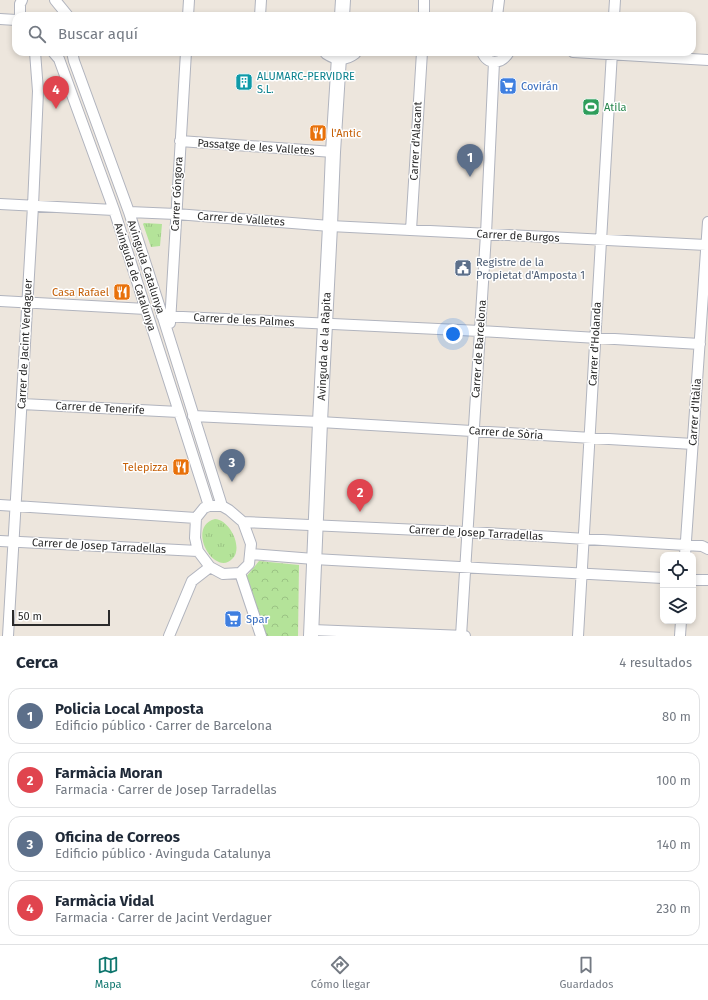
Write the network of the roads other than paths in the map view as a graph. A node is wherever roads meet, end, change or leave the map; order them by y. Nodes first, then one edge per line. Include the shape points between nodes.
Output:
1 (22, 0) edge
2 (55, 0) edge
3 (189, 0) edge
4 (261, 0) edge
5 (343, 0) edge
6 (424, 0) edge
7 (498, 0) edge
8 (615, 0) edge
9 (20, 12) edge
10 (65, 12) edge
11 (188, 12) edge
12 (260, 12) edge
13 (342, 12) edge
14 (424, 12) edge
15 (497, 12) edge
16 (614, 12) edge
17 (0, 19) edge
18 (12, 20) edge
19 (35, 56) edge
20 (56, 56) edge
21 (73, 56) edge
22 (186, 56) edge
23 (333, 56) edge
24 (422, 56) edge
25 (484, 56) edge
26 (506, 56) edge
27 (612, 56) edge
28 (653, 56) edge
29 (708, 60) edge
30 (494, 62) junction
31 (180, 141) junction
32 (333, 152) junction
33 (0, 204) edge
34 (33, 206) junction
35 (114, 210) junction
36 (129, 212) junction
37 (176, 214) junction
38 (708, 222) edge
39 (330, 226) junction
40 (411, 230) junction
41 (486, 234) junction
42 (601, 240) junction
43 (706, 246) junction
44 (0, 301) edge
45 (28, 302) junction
46 (146, 309) junction
47 (166, 316) junction
48 (325, 324) junction
49 (480, 331) junction
50 (596, 338) junction
51 (700, 344) junction
52 (22, 404) junction
53 (179, 412) junction
54 (193, 416) junction
55 (320, 422) junction
56 (474, 431) junction
57 (590, 438) junction
58 (693, 444) junction
59 (0, 505) edge
60 (16, 506) junction
61 (209, 506) junction
62 (222, 506) junction
63 (196, 518) junction
64 (243, 522) junction
65 (315, 525) junction
66 (468, 532) junction
67 (584, 539) junction
68 (0, 540) edge
69 (13, 541) junction
70 (708, 549) edge
71 (686, 550) edge
72 (198, 551) junction
73 (250, 554) junction
74 (314, 559) junction
75 (210, 567) junction
76 (465, 567) junction
77 (240, 573) junction
78 (582, 573) junction
79 (660, 578) edge
80 (696, 580) edge
81 (708, 580) edge
82 (681, 624) edge
83 (312, 633) edge
84 (8, 636) edge
85 (169, 636) edge
86 (261, 636) edge
87 (461, 636) edge
88 (465, 636) edge
89 (578, 636) edge
90 (680, 636) edge

1 - 9 street
2 - 10 street
3 - 11 street
4 - 12 street
5 - 13 street
6 - 14 street
7 - 15 street
8 - 16 street
17 - 18 street
19 - 34 street, Carrer de Jacint Verdaguer via 38,91
20 - 35 street, Avinguda de Catalunya
21 - 36 street, Avinguda Catalunya
22 - 31 street, Carrer Góngora
23 - 32 street, Avinguda de la Ràpita
24 - 40 street, Carrer d'Alacant
25 - 30 street
26 - 30 street
27 - 42 street, Carrer d'Holanda
28 - 29 street
30 - 41 street, Carrer de Barcelona
31 - 32 street, Passatge de les Valletes
31 - 37 street, Carrer Góngora
32 - 39 street, Avinguda de la Ràpita
33 - 34 street
34 - 35 street
34 - 45 street, Carrer de Jacint Verdaguer
35 - 46 street, Avinguda de Catalunya
36 - 37 street, Carrer de Valletes
36 - 47 street, Avinguda Catalunya
37 - 39 street, Carrer de Valletes
37 - 47 street, Carrer Góngora
38 - 43 street, Carrer d'Itàlia
39 - 40 street, Carrer de Burgos
39 - 48 street, Avinguda de la Ràpita
40 - 41 street, Carrer de Burgos
41 - 42 street, Carrer de Burgos
41 - 49 street, Carrer de Barcelona
42 - 43 street, Carrer de Burgos
42 - 50 street, Carrer d'Holanda
43 - 51 street, Carrer d'Itàlia
44 - 45 street
45 - 46 street
45 - 52 street, Carrer de Jacint Verdaguer
46 - 53 street, Avinguda de Catalunya
47 - 48 street, Carrer de les Palmes
47 - 54 street, Carrer Góngora via 169,337
48 - 49 street, Carrer de les Palmes
48 - 55 street, Avinguda de la Ràpita
49 - 50 street, Carrer de les Palmes
49 - 56 street, Carrer de Barcelona
50 - 51 street, Carrer de les Palmes
50 - 57 street, Carrer d'Holanda
51 - 58 street, Carrer d'Itàlia
52 - 53 street, Carrer de Tenerife
52 - 60 street, Carrer de Jacint Verdaguer
53 - 61 street, Avinguda de Catalunya
54 - 55 street
54 - 62 street
55 - 56 street, Carrer de Sòria
55 - 65 street, Avinguda de la Ràpita
56 - 57 street, Carrer de Sòria
56 - 66 street, Carrer de Barcelona
57 - 58 street, Carrer de Sòria
57 - 67 street, Carrer d'Holanda
58 - 71 street, Carrer d'Itàlia
59 - 60 street
60 - 63 street
60 - 69 street, Carrer de Jacint Verdaguer
61 - 62 street
61 - 63 street
62 - 64 street
63 - 72 street via 195,538
64 - 65 street, Carrer de Josep Tarradellas
64 - 73 street via 251,544
65 - 66 street, Carrer de Josep Tarradellas
65 - 74 street, Avinguda de la Ràpita
66 - 67 street, Carrer de Josep Tarradellas
66 - 76 street, Carrer de Barcelona
67 - 71 street, Carrer de Josep Tarradellas
67 - 78 street, Carrer d'Holanda
68 - 69 street, Carrer de Josep Tarradellas
69 - 72 street, Carrer de Josep Tarradellas
69 - 84 street, Carrer de Jacint Verdaguer
70 - 71 street, Carrer de Josep Tarradellas via 702,546
72 - 75 street
73 - 74 street
73 - 77 street via 248,564
74 - 76 street
74 - 83 street, Avinguda de la Ràpita
75 - 77 street via 223,574
75 - 85 street via 192,581
76 - 78 street
76 - 87 street, Carrer de Barcelona
77 - 86 street
78 - 79 street
78 - 89 street, Carrer d'Holanda
80 - 81 street
82 - 90 street
83 - 87 street
87 - 88 street

